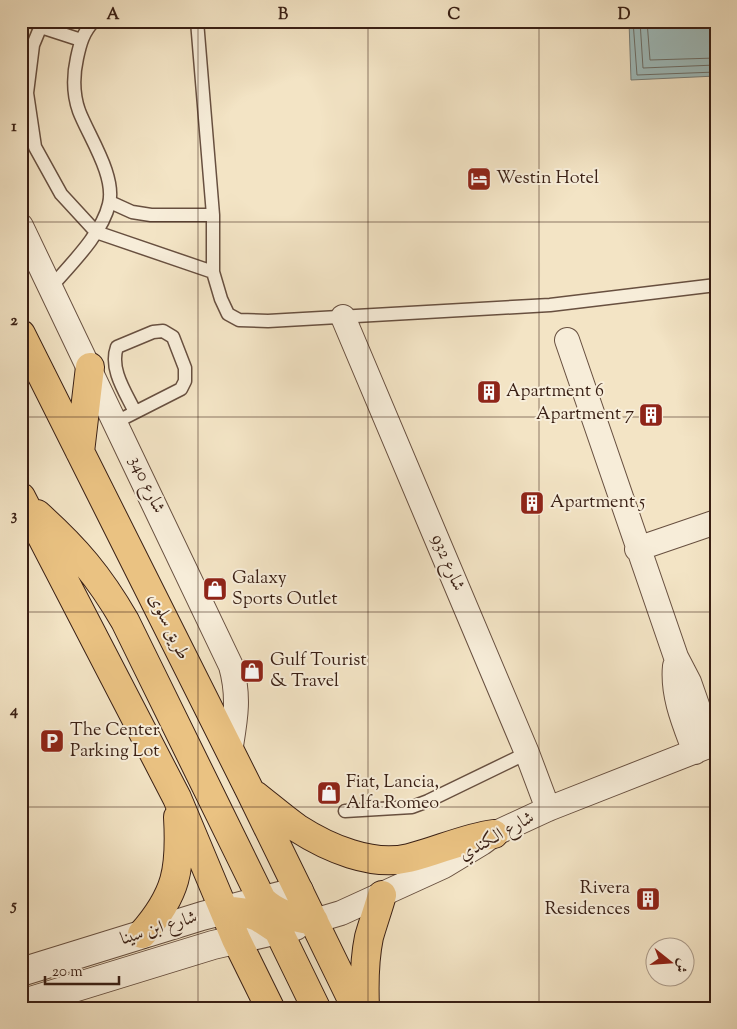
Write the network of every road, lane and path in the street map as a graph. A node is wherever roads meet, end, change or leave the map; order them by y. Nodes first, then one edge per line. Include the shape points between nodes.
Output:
1 (94, 21) edge
2 (197, 21) edge
3 (39, 23) edge
4 (80, 40) junction
5 (110, 202) junction
6 (213, 216) junction
7 (21, 226) edge
8 (96, 232) junction
9 (213, 272) junction
10 (716, 286) edge
11 (51, 287) junction
12 (343, 317) junction
13 (21, 334) edge
14 (566, 340) dead end
15 (90, 367) junction
16 (126, 417) junction
17 (80, 452) junction
18 (23, 500) edge
19 (716, 522) edge
20 (637, 548) junction
21 (707, 747) edge
22 (230, 752) junction
23 (527, 753) junction
24 (250, 791) junction
25 (177, 798) junction
26 (345, 810) dead end
27 (548, 810) junction
28 (494, 834) junction
29 (299, 891) junction
30 (382, 895) junction
31 (262, 900) junction
32 (224, 910) junction
33 (314, 921) junction
34 (278, 930) junction
35 (142, 934) junction
36 (236, 939) junction
37 (21, 972) edge
38 (21, 1004) edge
39 (270, 1008) edge
40 (316, 1008) edge
41 (356, 1008) edge
42 (365, 1008) edge

1 - 4 lane
2 - 6 lane
3 - 4 lane
3 - 8 lane via 27,93 35,147 61,194
4 - 5 lane via 73,87 78,109 108,176
5 - 6 lane via 132,212 152,215
5 - 8 lane
6 - 9 lane
7 - 11 street, شارع 340
8 - 9 lane
8 - 11 lane
9 - 12 lane via 228,314 238,320
10 - 12 lane via 550,305
11 - 15 street, شارع 340
12 - 23 street, شارع 932
13 - 17 main road, طريق سلوى
14 - 20 street
15 - 16 street, شارع 340
15 - 17 main road
16 - 16 lane via 181,389 185,381 185,368 173,337 162,331 152,332 117,348 114,357
16 - 22 street, شارع 340 via 231,666 237,697
17 - 22 main road, طريق سلوى
18 - 25 main road
18 - 31 main road via 66,540 113,599
19 - 20 street
20 - 21 street via 676,657 674,672 678,702
21 - 27 street, شارع الكندي
22 - 24 main road, طريق سلوى
23 - 26 lane via 428,801 412,806
23 - 27 street, شارع 932
24 - 28 main road via 313,837 345,851 379,860 408,858 476,836
24 - 29 main road, طريق سلوى
25 - 32 main road
25 - 35 main road via 180,848 175,880 168,900
27 - 28 street, شارع الكندي
28 - 30 street, شارع الكندي via 444,866
29 - 31 street, شارع ابن سينا
29 - 33 main road, طريق سلوى
30 - 33 street, شارع الكندي
30 - 42 main road via 365,958
31 - 32 street, شارع ابن سينا
31 - 33 main road via 286,916
32 - 34 main road via 253,915
32 - 35 street, شارع ابن سينا
32 - 36 main road
33 - 34 street, شارع الكندي
33 - 41 main road, طريق سلوى
34 - 36 street, شارع ابن سينا
34 - 40 main road
35 - 37 street, شارع ابن سينا
36 - 38 street, شارع ابن سينا
36 - 39 main road

